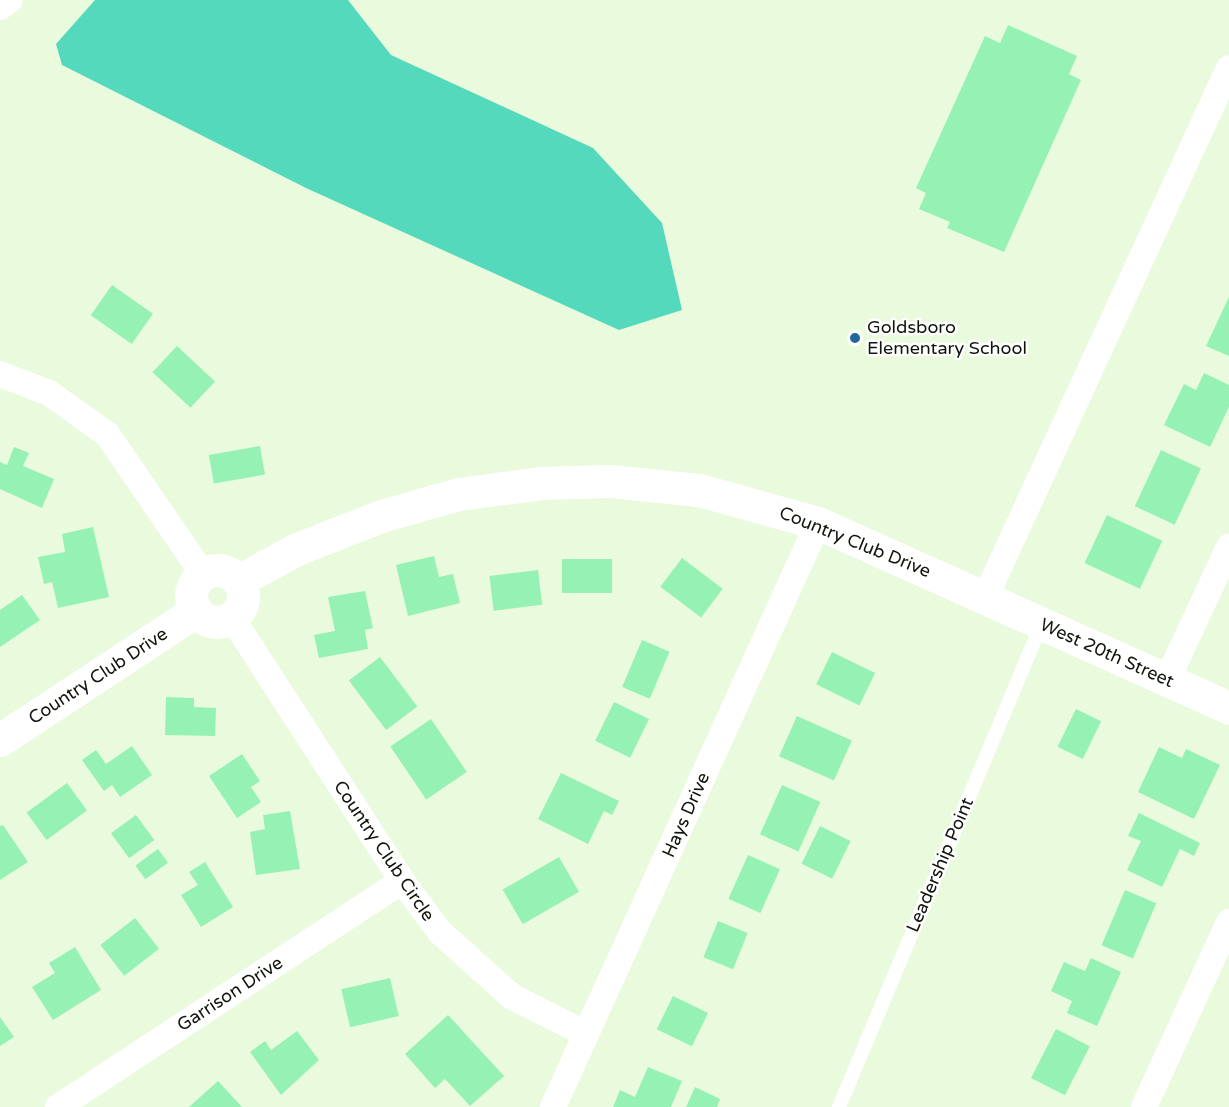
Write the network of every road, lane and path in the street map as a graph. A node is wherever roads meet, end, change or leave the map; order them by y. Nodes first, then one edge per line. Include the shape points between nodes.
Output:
1 (10, 0) edge
2 (0, 7) edge
3 (1229, 68) edge
4 (0, 374) edge
5 (818, 523) junction
6 (1229, 547) edge
7 (203, 574) junction
8 (238, 581) junction
9 (985, 598) junction
10 (196, 611) junction
11 (232, 618) junction
12 (1042, 623) junction
13 (1167, 680) junction
14 (1229, 708) edge
15 (0, 740) edge
16 (402, 881) junction
17 (1229, 922) edge
18 (586, 1034) junction
19 (58, 1107) edge
20 (553, 1107) edge
21 (839, 1107) edge
22 (1144, 1107) edge

1 - 2 street
3 - 9 street
4 - 7 street via 50,393 107,434
5 - 8 street, Country Club Drive via 699,490 610,481 542,483 458,494 381,516 297,549
5 - 9 street, Country Club Drive
5 - 18 street, Hays Drive
6 - 13 street
7 - 8 street via 222,570
7 - 10 street via 191,592
8 - 11 street via 242,604
9 - 12 street, West 20th Street
10 - 11 street via 215,622
10 - 15 street, Country Club Drive
11 - 16 street, Country Club Circle
12 - 13 street, West 20th Street
12 - 21 lane, Leadership Point
13 - 14 street, West 20th Street
16 - 18 street, Country Club Circle via 440,932 474,967 511,996
16 - 19 street, Garrison Drive
17 - 22 street
18 - 20 street, Hays Drive

